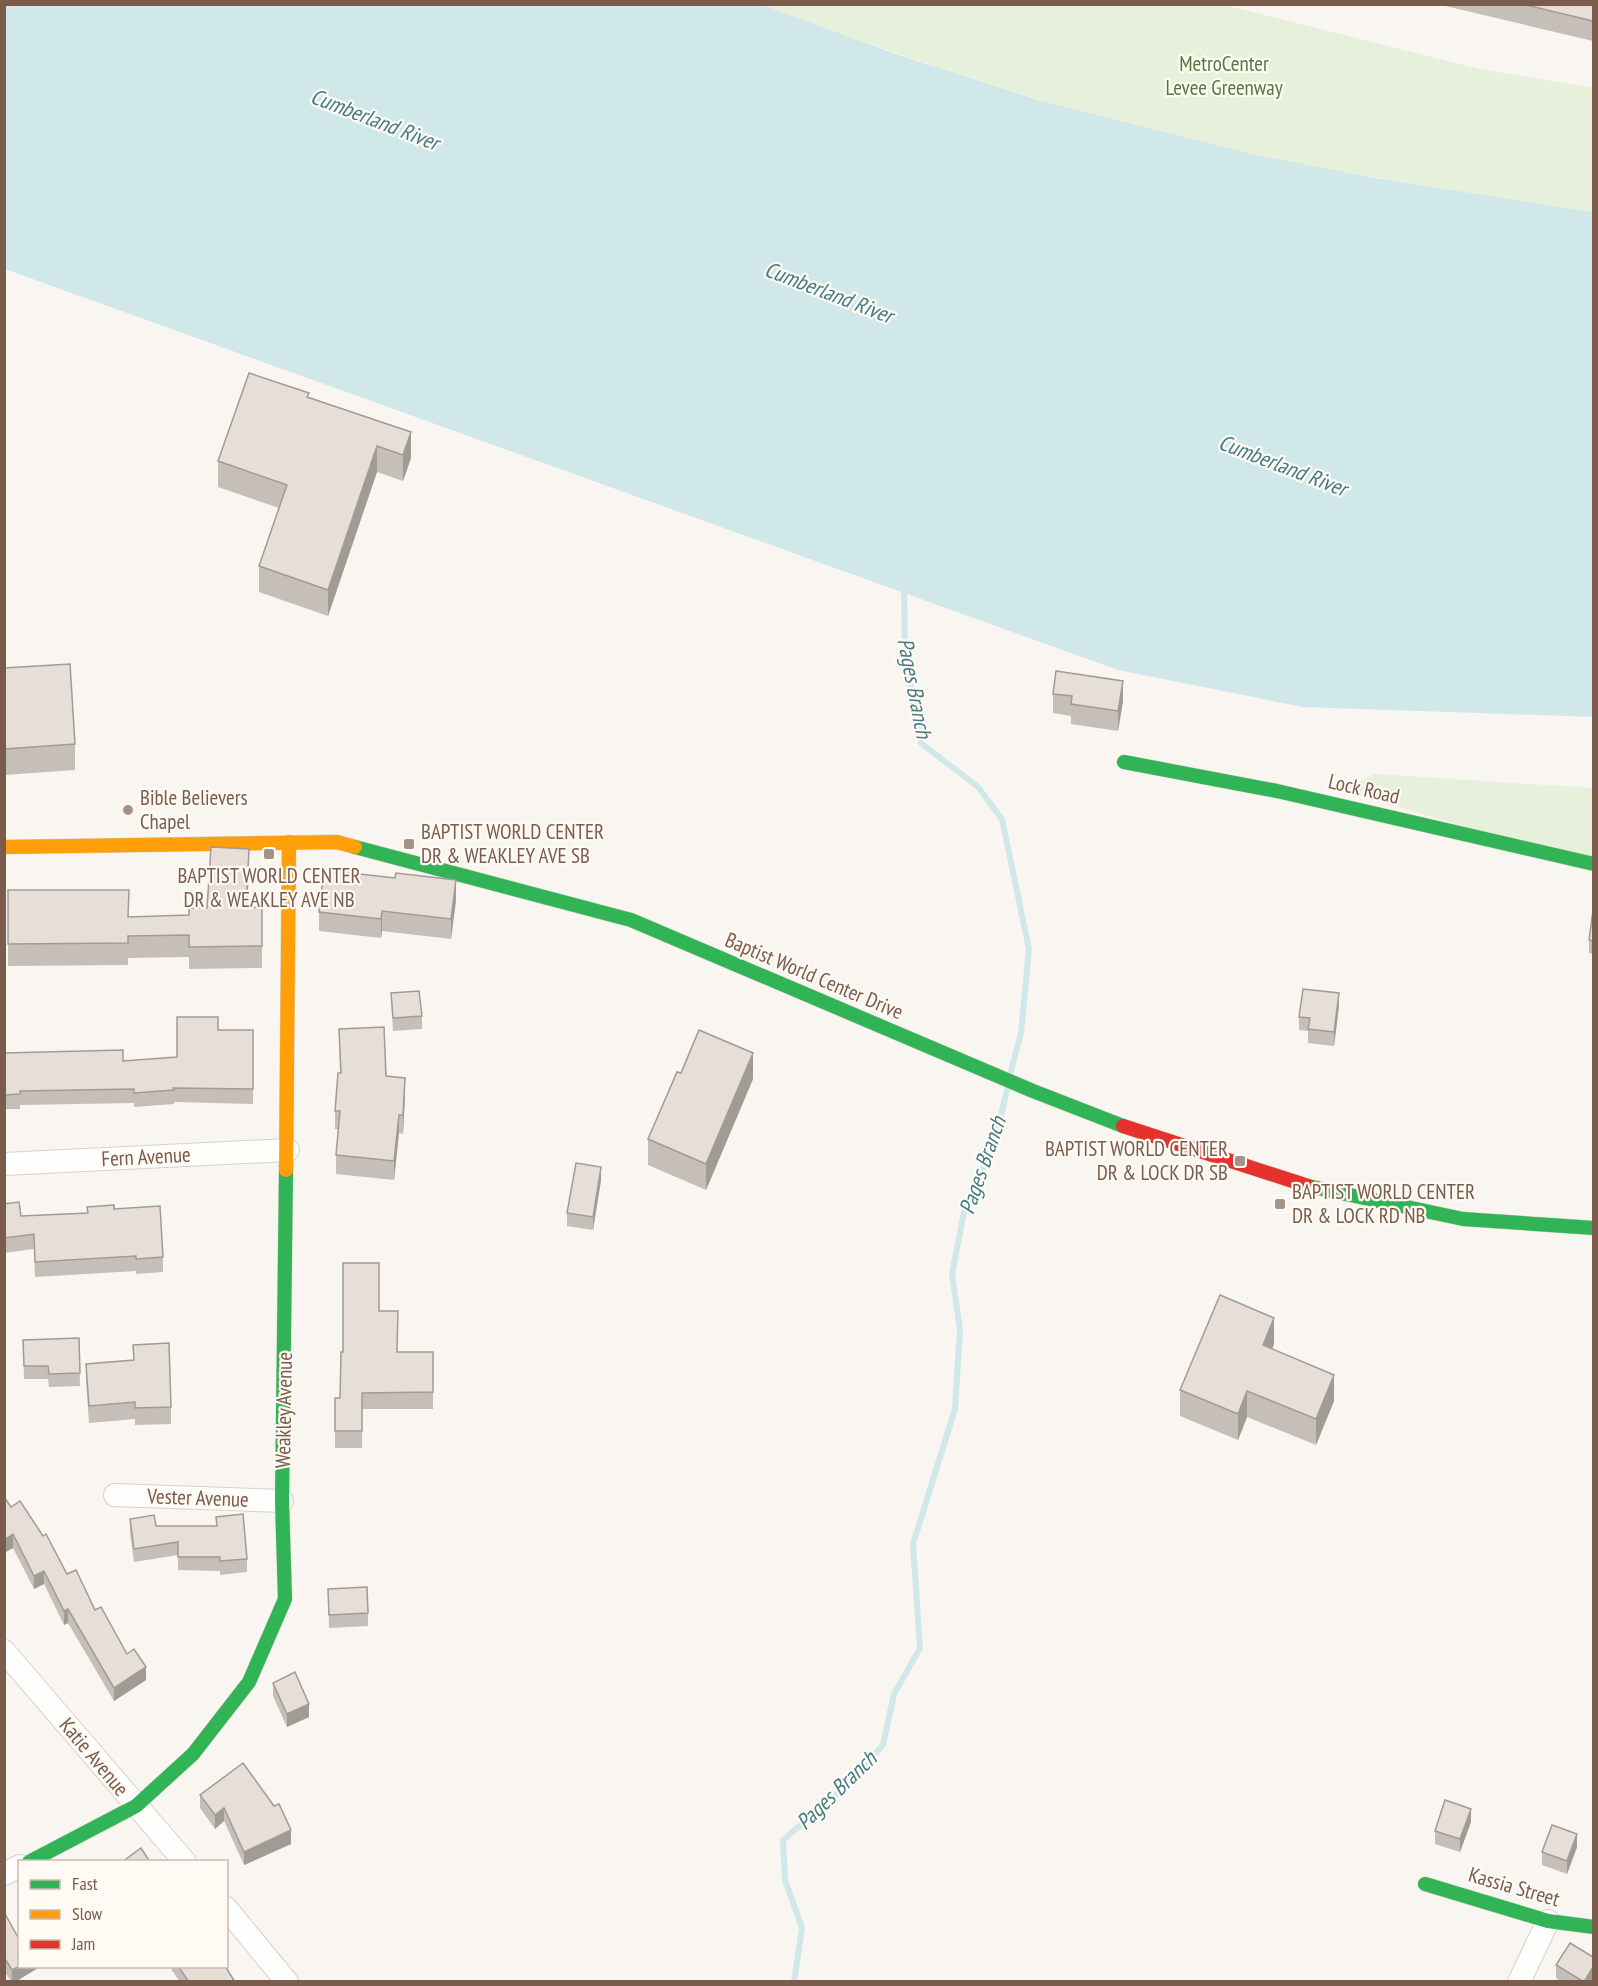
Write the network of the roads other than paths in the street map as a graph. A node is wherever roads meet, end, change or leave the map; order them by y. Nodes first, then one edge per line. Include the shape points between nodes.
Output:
1 (1124, 762) dead end
2 (289, 842) junction
3 (4, 847) edge
4 (1593, 864) edge
5 (288, 1150) junction
6 (4, 1164) edge
7 (1593, 1228) edge
8 (115, 1495) dead end
9 (282, 1501) junction
10 (4, 1651) edge
11 (136, 1806) junction
12 (33, 1860) edge
13 (183, 1860) edge
14 (18, 1867) edge
15 (4, 1874) edge
16 (1425, 1884) dead end
17 (228, 1910) edge
18 (1548, 1921) junction
19 (1593, 1927) edge
20 (287, 1982) edge
21 (1519, 1982) edge

1 - 4 street, Lock Road via 1277,791
2 - 3 street, Baptist World Center Drive
2 - 5 street, Weakley Avenue
2 - 7 street, Baptist World Center Drive via 337,842 631,920 1138,1132 1291,1183 1463,1219
5 - 6 street, Fern Avenue
5 - 9 street, Weakley Avenue
8 - 9 street, Vester Avenue
9 - 11 street, Weakley Avenue via 285,1599 249,1682 193,1754
10 - 11 street, Katie Avenue
11 - 12 street, Weakley Avenue
11 - 13 street, Katie Avenue
14 - 15 street
16 - 18 street, Kassia Street
17 - 20 street
18 - 19 street, Kassia Street
18 - 21 street

